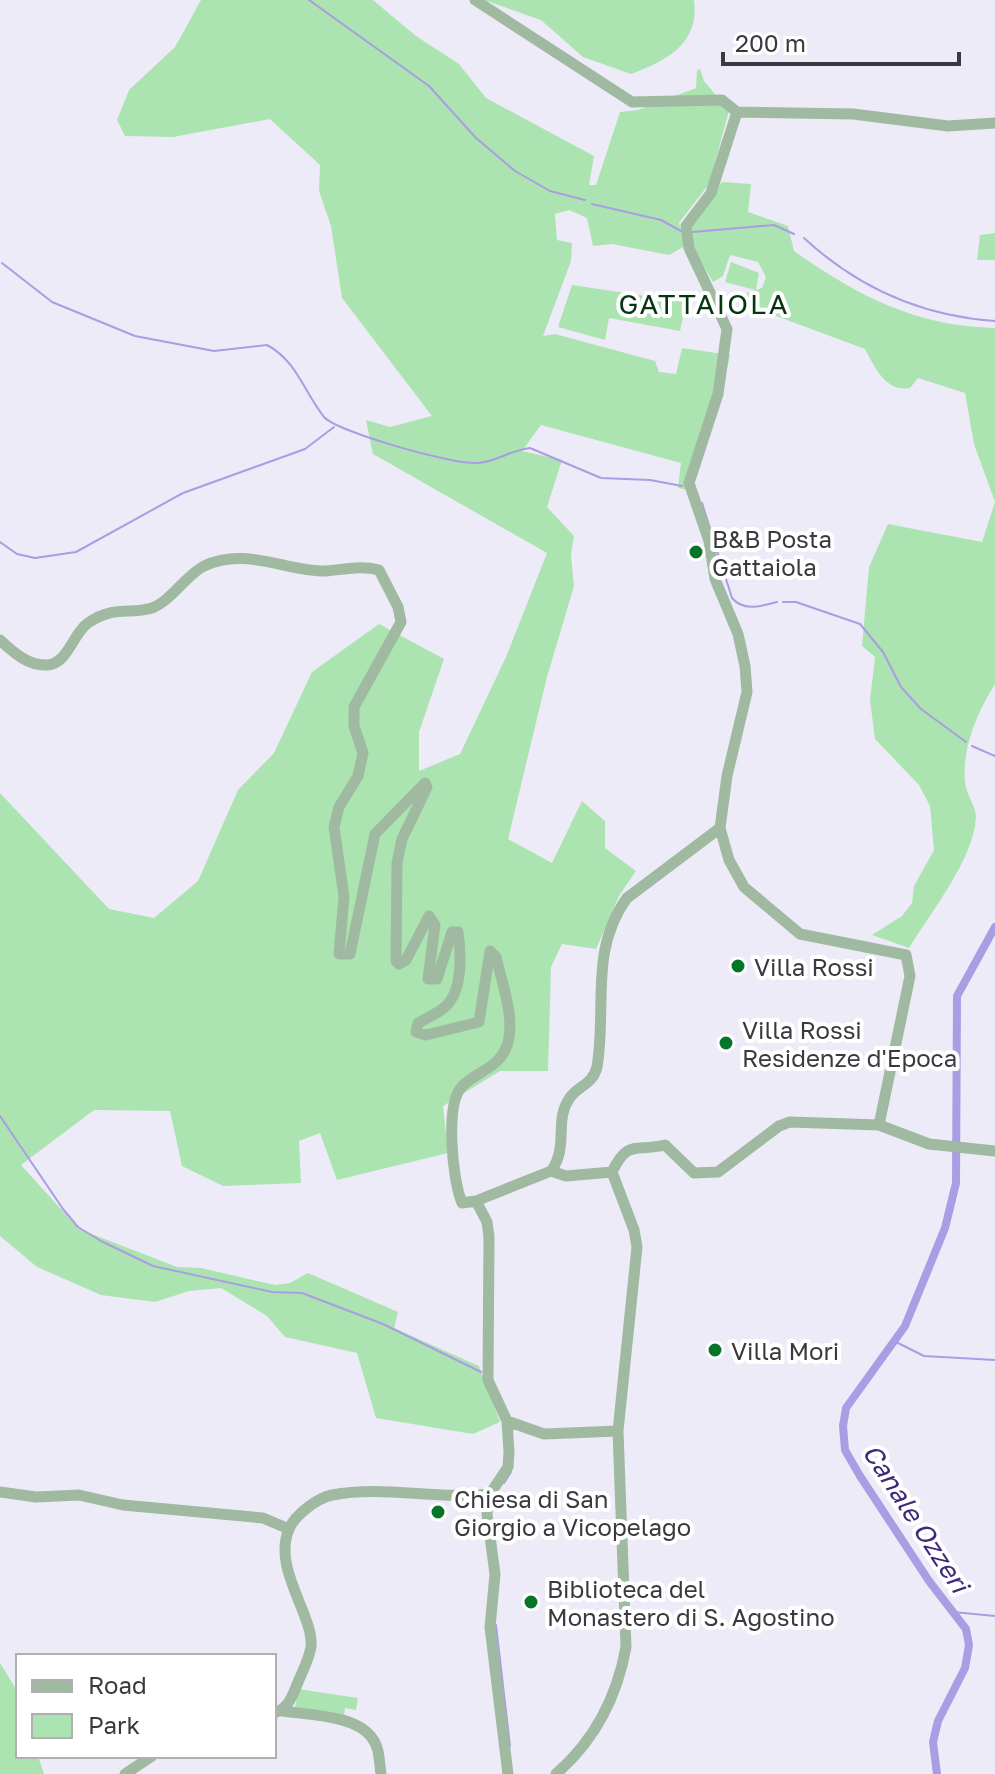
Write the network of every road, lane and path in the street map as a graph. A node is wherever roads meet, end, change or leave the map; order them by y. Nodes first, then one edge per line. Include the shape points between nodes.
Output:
1 (475, 0) edge
2 (737, 112) junction
3 (995, 123) edge
4 (0, 640) edge
5 (720, 828) junction
6 (879, 1125) junction
7 (995, 1151) edge
8 (551, 1171) junction
9 (612, 1172) junction
10 (476, 1201) junction
11 (507, 1421) junction
12 (618, 1431) junction
13 (0, 1492) edge
14 (490, 1494) junction
15 (289, 1529) junction
16 (278, 1712) edge
17 (149, 1758) edge
18 (125, 1774) edge
19 (381, 1774) edge
20 (508, 1774) edge
21 (556, 1774) edge

1 - 2 street via 632,102 722,100
2 - 3 street via 853,114 948,126
2 - 5 street via 711,193 686,226 689,248 727,329 718,394 689,483 745,666 747,692
4 - 10 street via 33,663 57,663 85,624 118,609 153,608 209,564 272,560 325,571 340,566 379,570 401,622 354,707 363,753 334,827 344,897 339,954 350,954 375,834 425,783 397,863 396,961 406,960 429,916 435,925 428,979 437,979 452,932 458,932 459,972 451,999 418,1023 416,1032 426,1035 479,1022 490,951 496,957 510,1031 497,1061 459,1089 452,1103 459,1197 462,1203
5 - 6 street via 744,887 800,934 906,955 910,976
5 - 8 street via 620,907 602,948 597,1067 589,1085 569,1099 559,1160
6 - 7 street via 937,1146
6 - 9 street via 790,1122 708,1174 694,1173 665,1145 631,1147
8 - 9 street via 566,1176
8 - 10 street
9 - 12 street via 637,1247
10 - 11 street via 489,1237 488,1380
11 - 12 street via 544,1434
11 - 14 street via 508,1467
12 - 21 street via 626,1647 590,1741
13 - 15 street via 79,1495 123,1505 263,1518
14 - 15 street via 332,1495
14 - 20 street via 487,1514 495,1574 490,1627
15 - 16 street via 287,1563 311,1649 291,1699
16 - 19 street via 334,1720 368,1733 377,1745
17 - 18 street

